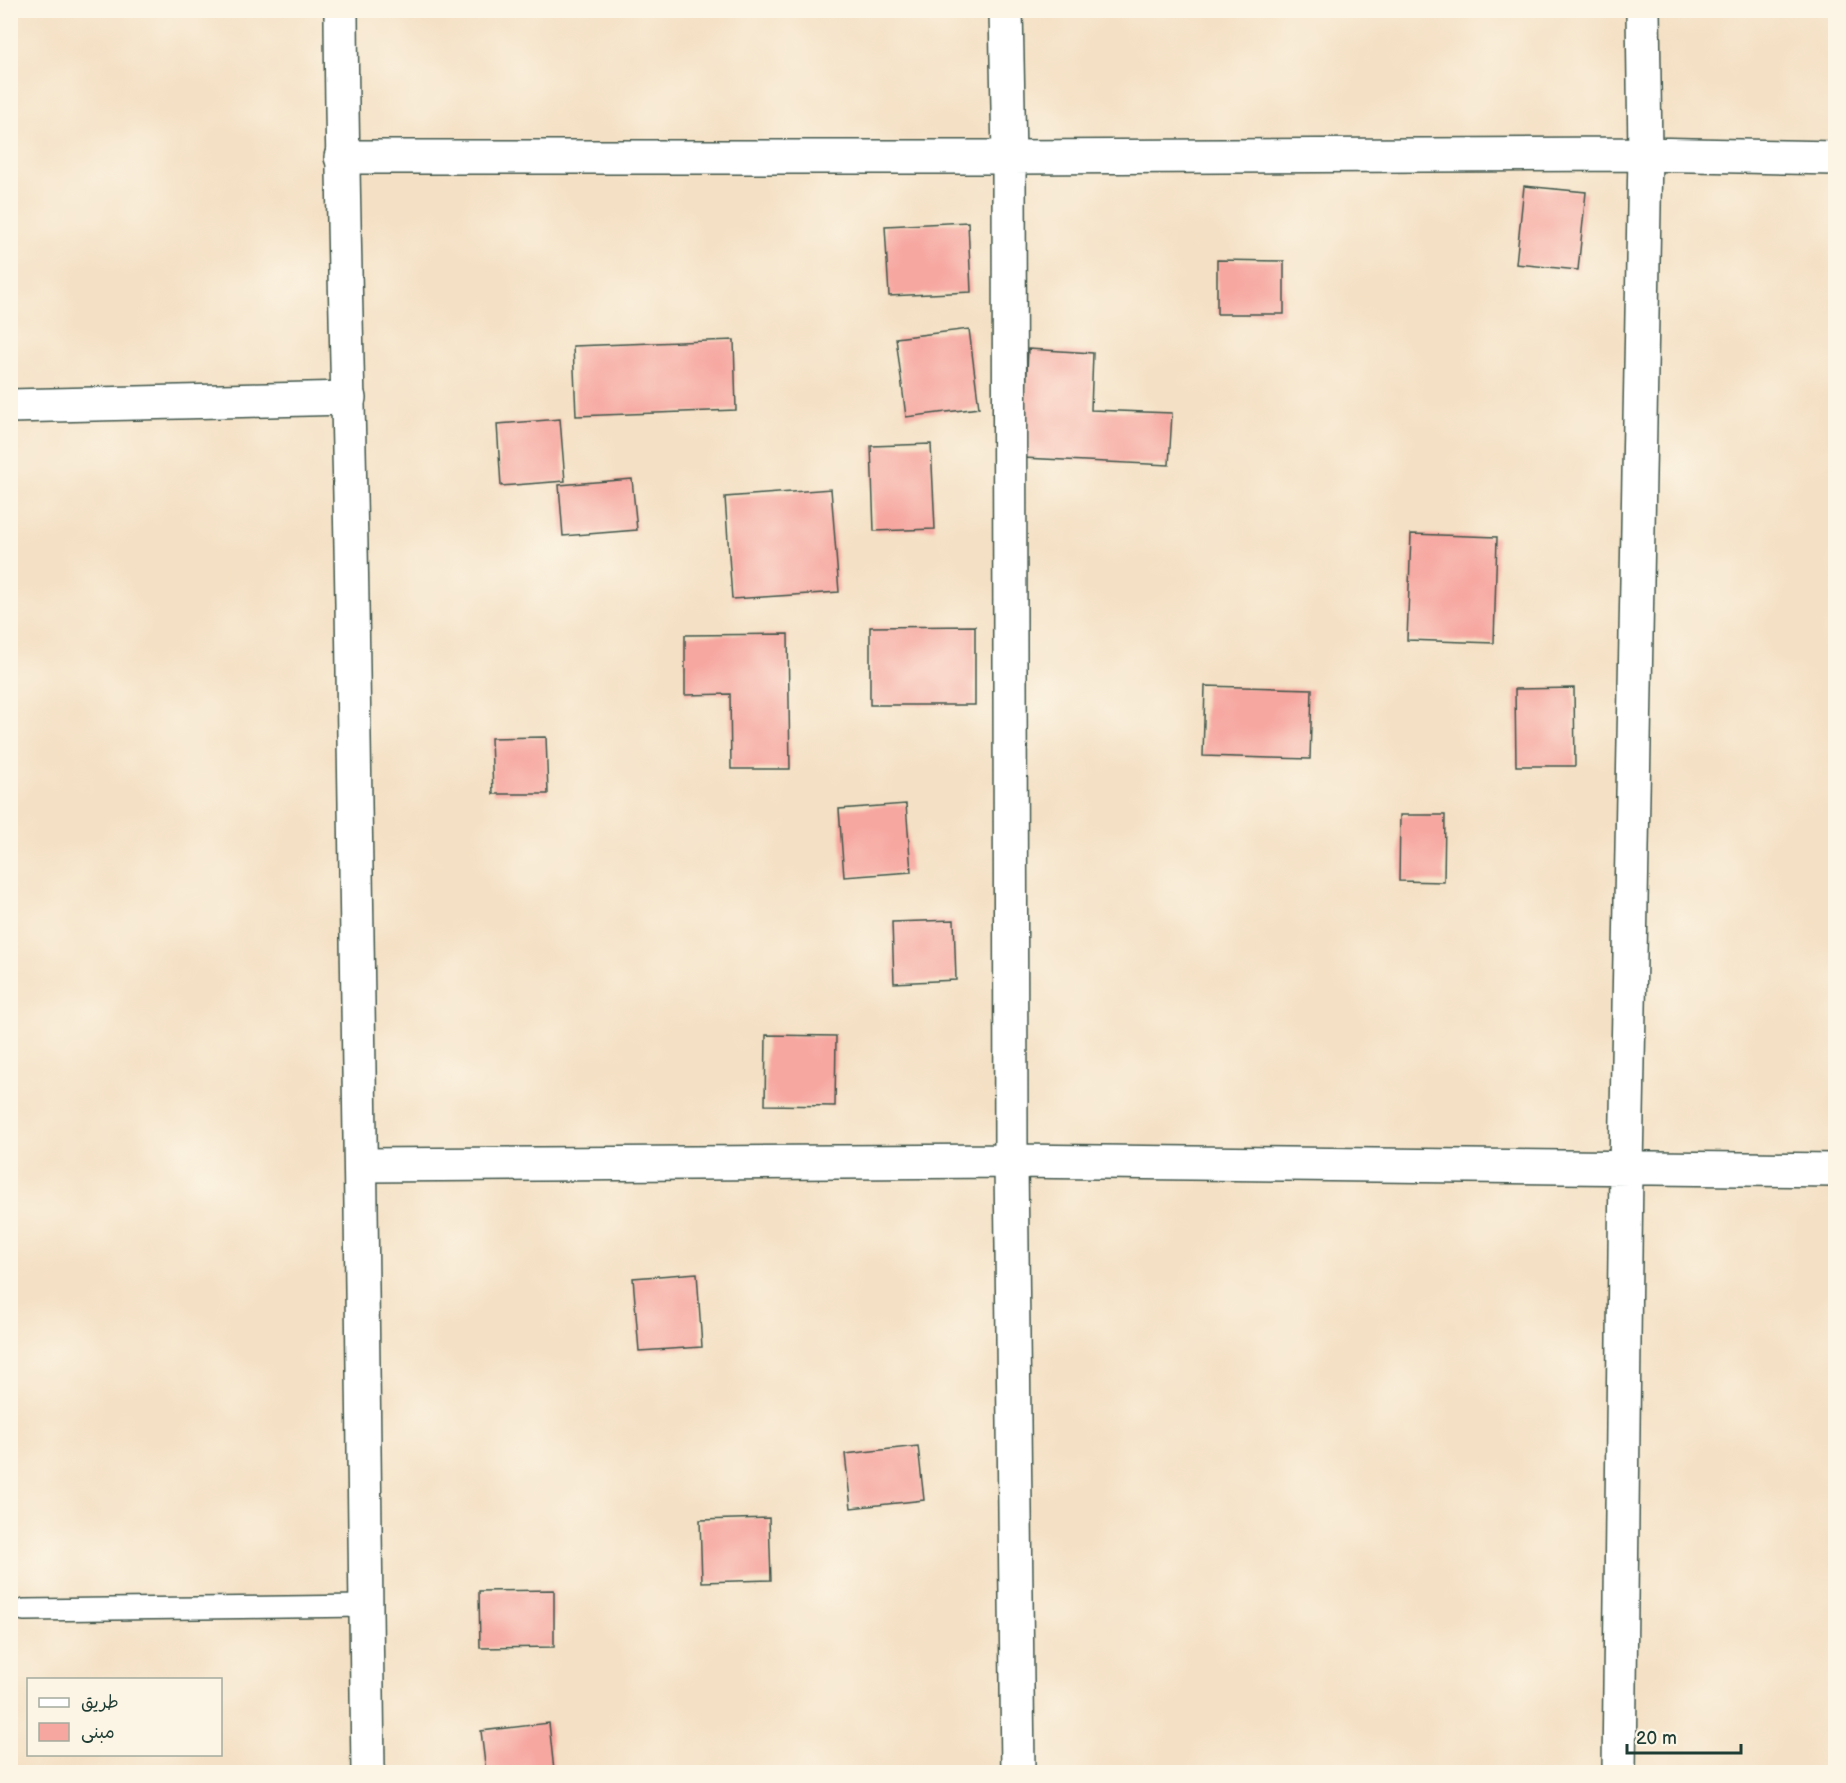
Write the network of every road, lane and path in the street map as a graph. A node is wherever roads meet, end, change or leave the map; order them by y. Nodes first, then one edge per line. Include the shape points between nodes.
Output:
1 (341, 10) edge
2 (1006, 10) edge
3 (1643, 10) edge
4 (1645, 154) junction
5 (342, 157) junction
6 (1009, 157) junction
7 (1836, 158) edge
8 (349, 399) junction
9 (10, 406) edge
10 (1011, 1161) junction
11 (361, 1166) junction
12 (1626, 1168) junction
13 (1836, 1170) edge
14 (366, 1606) junction
15 (24, 1610) dead end
16 (368, 1773) edge
17 (1018, 1773) edge
18 (1619, 1773) edge

1 - 5 street
2 - 6 street
3 - 4 street
4 - 6 street
4 - 7 street
4 - 12 street
5 - 6 street
5 - 8 street
6 - 10 street
8 - 9 street
8 - 11 street
10 - 11 street
10 - 12 street
10 - 17 street
11 - 14 street
12 - 13 street
12 - 18 street
14 - 15 lane
14 - 16 street

